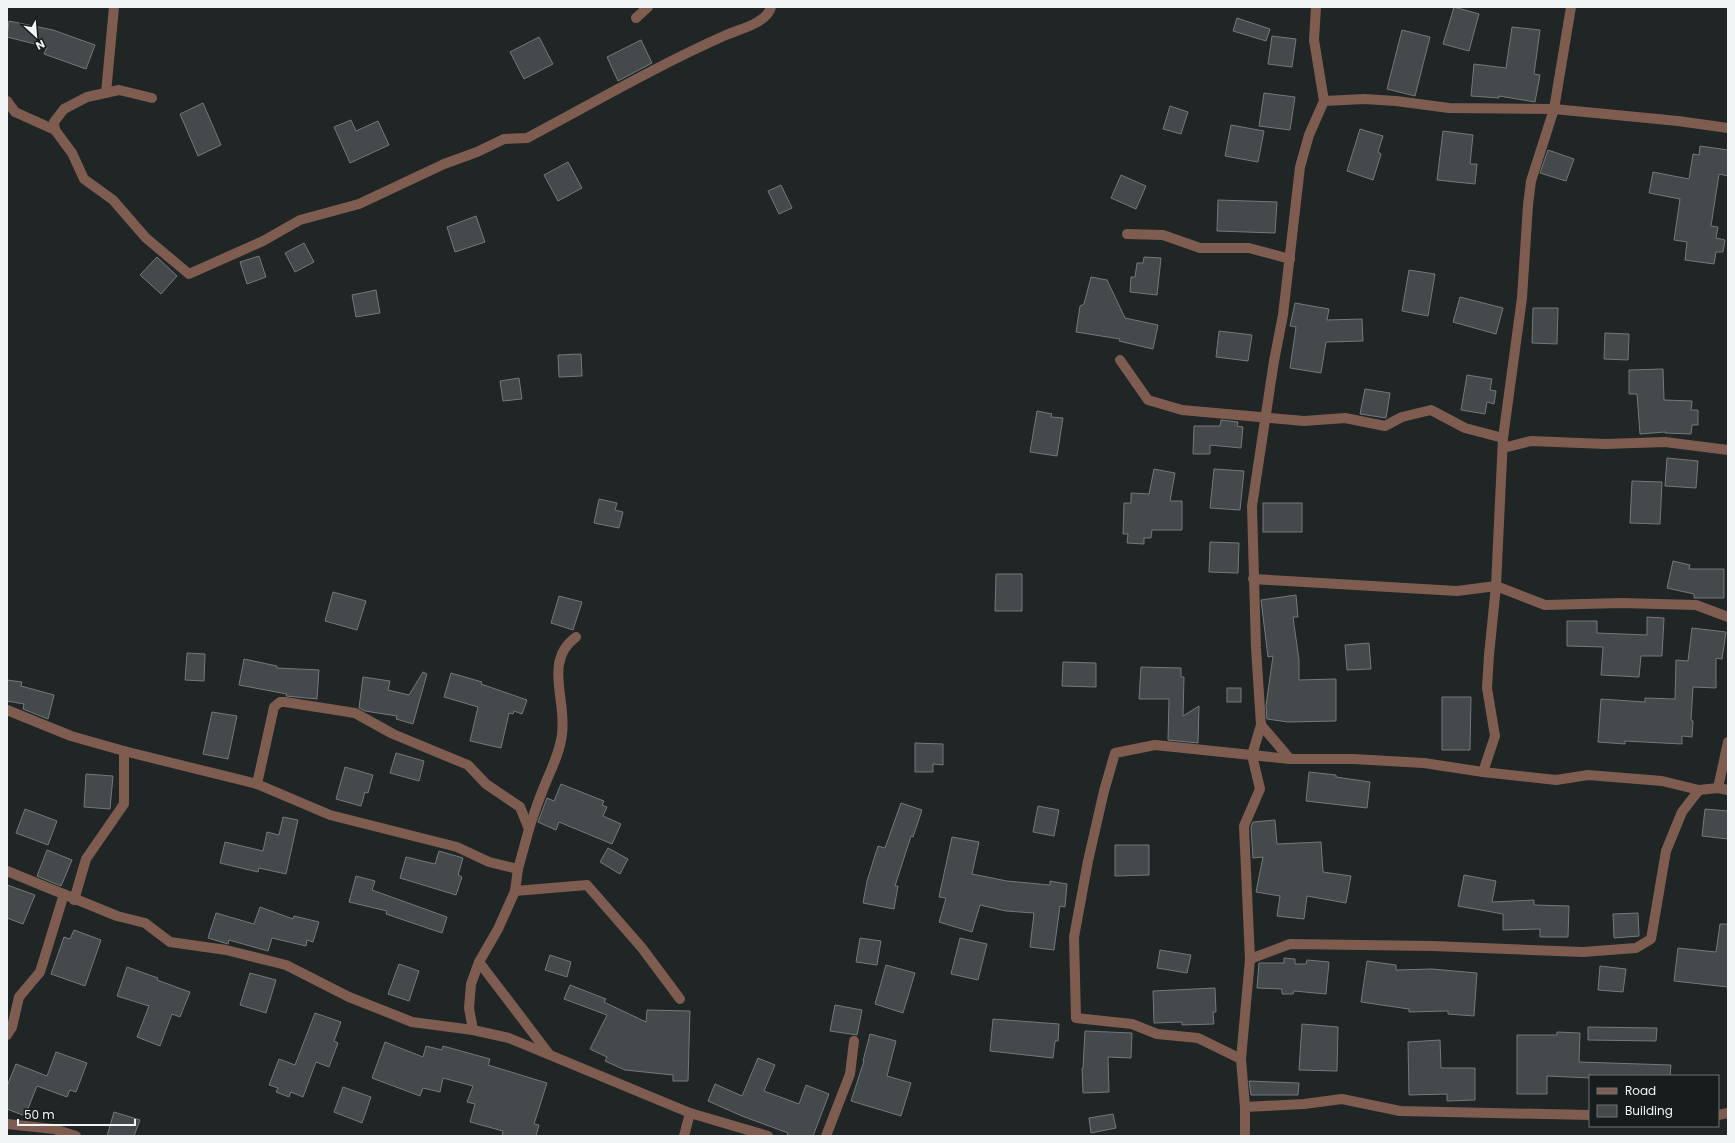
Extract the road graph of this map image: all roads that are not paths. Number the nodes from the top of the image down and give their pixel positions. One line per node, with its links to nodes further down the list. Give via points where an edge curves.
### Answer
1 (114, 7): 7 (street)
2 (648, 7): 6 (street)
3 (771, 7): 13 (street, via 758,22 701,46 527,138 504,139 359,204 300,220 263,241 189,274 146,238 113,200 84,179 72,153)
4 (1316, 7): 10 (street, via 1314,40)
5 (1571, 7): 11 (street)
6 (636, 18)
7 (106, 93): 8 (street, via 119,90); 13 (street, via 87,97 64,109 54,122)
8 (152, 98)
9 (7, 101): 13 (street, via 15,112)
10 (1324, 101): 11 (street, via 1364,99 1449,108); 15 (street, via 1309,135 1300,166)
11 (1554, 109): 12 (street); 18 (street, via 1531,181 1522,298)
12 (1728, 128)
13 (55, 130)
14 (1127, 234): 15 (street, via 1163,235 1200,248 1249,248)
15 (1290, 259): 17 (street)
16 (1120, 360): 17 (street, via 1148,400 1182,410)
17 (1265, 418): 18 (street, via 1304,421 1345,418 1385,426 1402,417 1430,410); 20 (street, via 1252,506)
18 (1503, 443): 19 (street, via 1665,442); 21 (street)
19 (1728, 450)
20 (1253, 579): 21 (street, via 1457,591); 25 (street)
21 (1496, 586): 22 (street, via 1545,605 1696,605); 30 (street, via 1487,688 1495,736)
22 (1728, 617)
23 (576, 636): 34 (street, via 562,652 558,664 562,734)
24 (7, 710): 27 (street, via 71,736)
25 (1261, 725): 28 (street); 29 (street)
26 (1728, 742): 32 (street)
27 (124, 751): 31 (street); 39 (street, via 124,804 86,859)
28 (1252, 755): 29 (street); 40 (street, via 1260,789 1244,826); 47 (street, via 1155,744 1115,753 1100,807 1074,937 1076,1018 1132,1024 1158,1034 1198,1038)
29 (1290, 759): 30 (street, via 1424,763)
30 (1483, 772): 33 (street, via 1556,780 1588,775 1618,777 1662,781)
31 (257, 784): 34 (street, via 274,706 280,702 356,713 393,734 468,765 486,784 520,807); 35 (street, via 330,815 457,847 489,862)
32 (1723, 789): 33 (street)
33 (1699, 790): 40 (street, via 1682,812 1666,851 1651,939 1636,948 1583,952 1381,944 1290,944)
34 (529, 829): 35 (street)
35 (518, 869): 37 (street)
36 (7, 871): 38 (street)
37 (515, 891): 41 (street, via 498,929); 42 (street, via 587,885 642,948)
38 (64, 894): 39 (street); 44 (street, via 40,972 19,997 12,1027)
39 (74, 900): 43 (street, via 145,923 170,942 226,950 286,965 349,997 412,1022)
40 (1250, 958): 47 (street)
41 (479, 962): 43 (street, via 471,984 469,1008); 46 (street)
42 (680, 999)
43 (473, 1030): 46 (street, via 509,1038)
44 (7, 1035)
45 (854, 1041): 55 (street, via 850,1074)
46 (550, 1055): 49 (street)
47 (1241, 1059): 48 (street)
48 (1245, 1107): 50 (street, via 1342,1099 1400,1111); 56 (street)
49 (690, 1113): 53 (street); 54 (street)
50 (1589, 1115)
51 (7, 1124): 52 (street, via 54,1129)
52 (76, 1136)
53 (684, 1136)
54 (768, 1136)
55 (826, 1136)
56 (1245, 1136)

